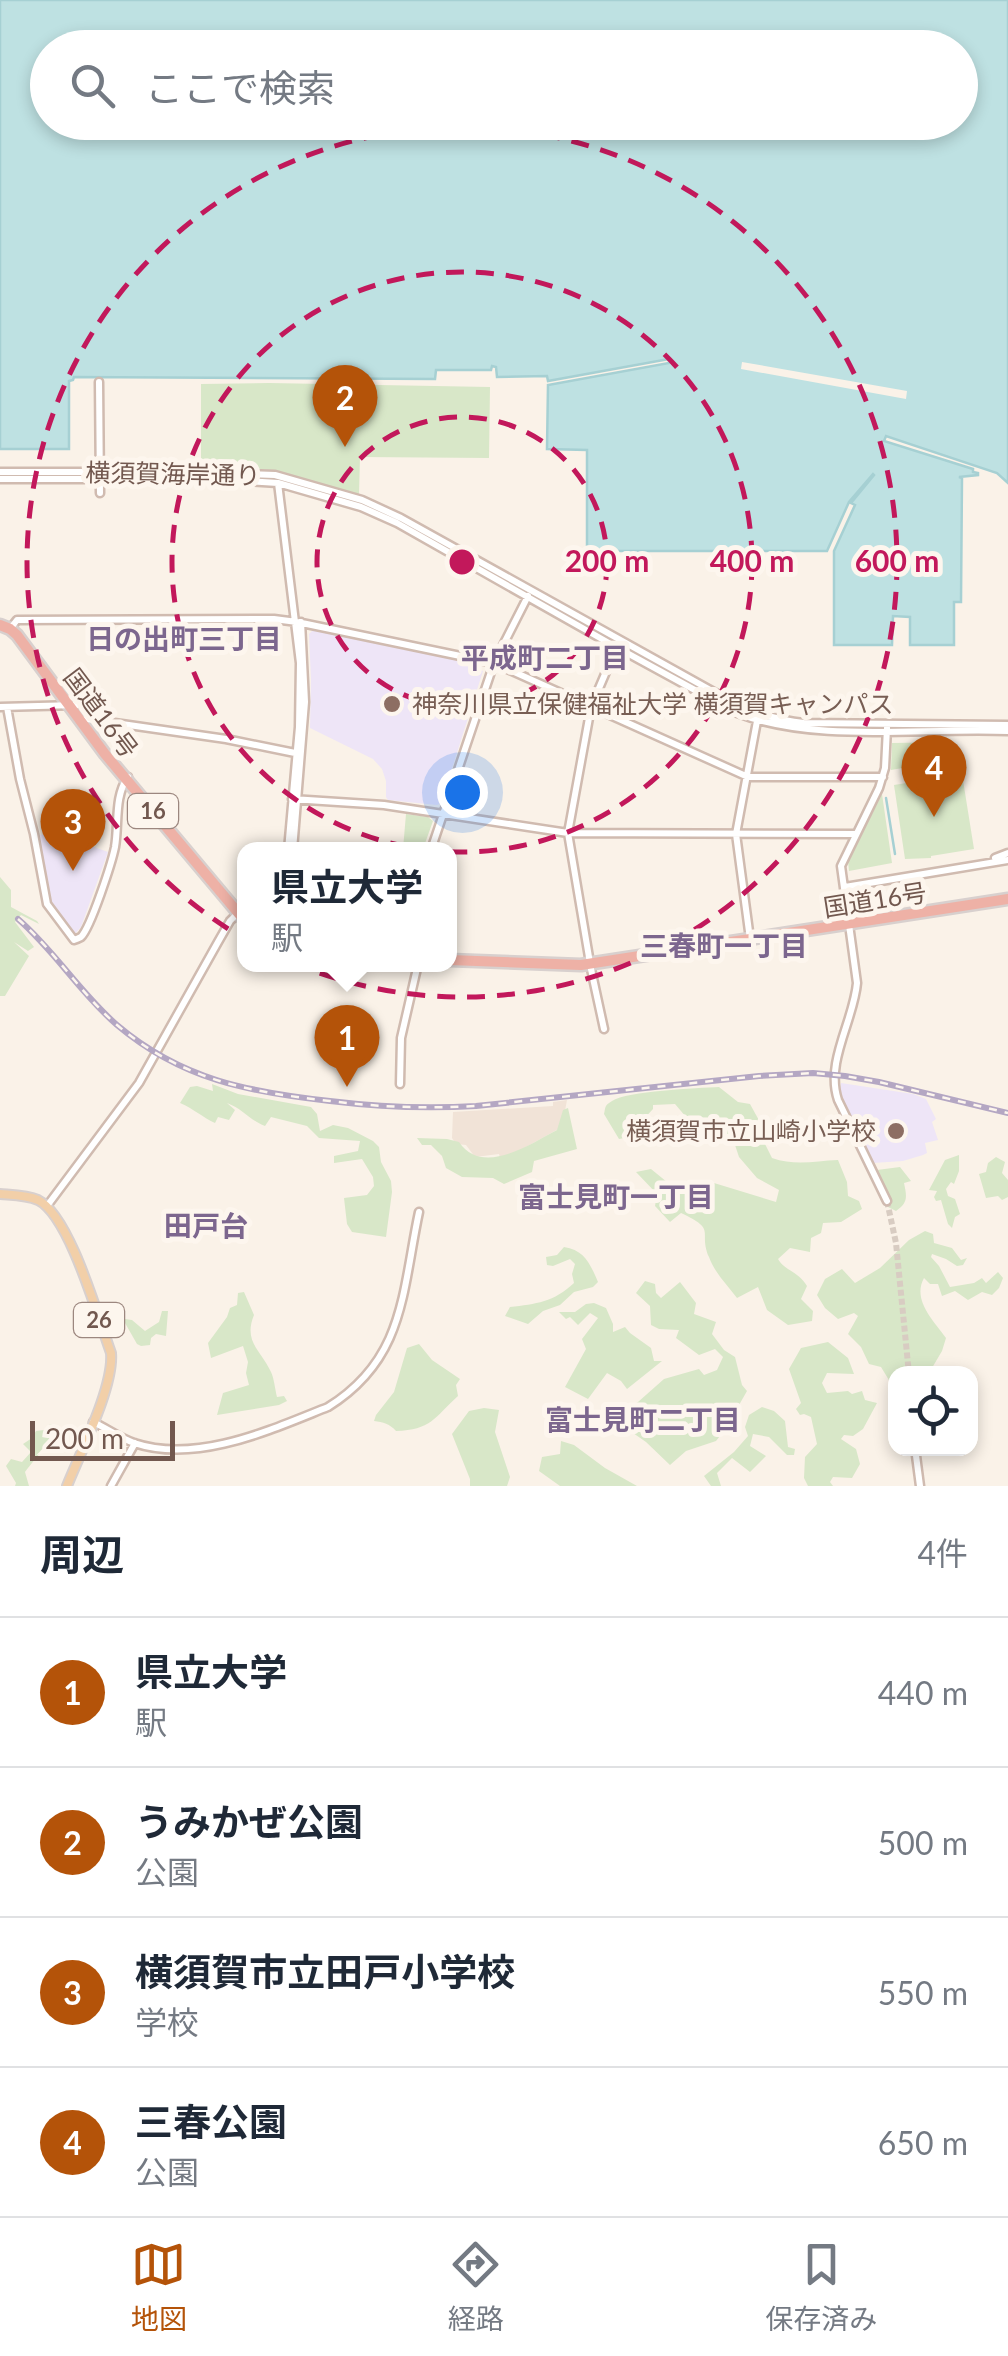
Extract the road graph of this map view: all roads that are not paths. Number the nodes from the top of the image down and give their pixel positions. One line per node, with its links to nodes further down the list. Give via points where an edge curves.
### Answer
1 (98, 382): 3 (street)
2 (0, 476): 3 (street, 横須賀海岸通り)
3 (100, 476): 4 (street, 横須賀海岸通り, via 202,472); 5 (street)
4 (279, 480): 6 (street, 横須賀海岸通り, via 361,507); 7 (street)
5 (100, 493)
6 (529, 594): 9 (street, 横須賀海岸通り); 10 (street)
7 (299, 622): 8 (street); 10 (street); 18 (street)
8 (6, 624): 11 (highway, 国道16号 / 16, via 22,632)
9 (618, 644): 12 (street); 15 (street); 16 (street, via 761,714)
10 (494, 663): 12 (street); 23 (street)
11 (74, 705): 13 (street); 14 (highway, 国道16号 / 16)
12 (591, 706): 19 (street); 24 (street)
13 (4, 707): 20 (street, via 47,904 74,940 88,925 114,852 120,789)
14 (84, 720): 18 (street); 20 (highway, 国道16号 / 16)
15 (757, 720): 16 (street, via 806,730); 19 (street)
16 (887, 727): 17 (street); 21 (street)
17 (1008, 728)
18 (299, 754): 22 (street)
19 (748, 777): 21 (street); 25 (street)
20 (128, 778): 32 (highway, 国道16号 / 16)
21 (883, 778): 26 (street)
22 (294, 799): 23 (street); 27 (street)
23 (444, 814): 24 (street); 28 (street)
24 (568, 834): 25 (street); 37 (street)
25 (736, 834): 26 (street); 35 (street)
26 (856, 834): 30 (street, via 842,866)
27 (291, 842)
28 (434, 842)
29 (1008, 856): 30 (street)
30 (845, 887): 34 (street)
31 (1008, 897): 34 (highway, 国道16号)
32 (237, 905)
33 (237, 916): 43 (street, via 129,1098)
34 (849, 921): 35 (highway, 国道16号); 42 (street, via 856,995 834,1088)
35 (750, 937): 37 (highway, 国道16号)
36 (457, 957): 37 (highway, 国道16号)
37 (589, 961): 39 (street)
38 (416, 972): 40 (street, via 401,1038)
39 (604, 1029)
40 (400, 1084)
41 (0, 1194): 43 (main road)
42 (887, 1201)
43 (48, 1206): 45 (main road, 26, via 68,1237 111,1353)
44 (419, 1212): 46 (street, via 394,1330 352,1391 242,1440 166,1450)
45 (92, 1422): 46 (street); 48 (main road, 26)
46 (135, 1443): 49 (street)
47 (916, 1456): 50 (street)
48 (66, 1486)
49 (111, 1486)
50 (919, 1486)

